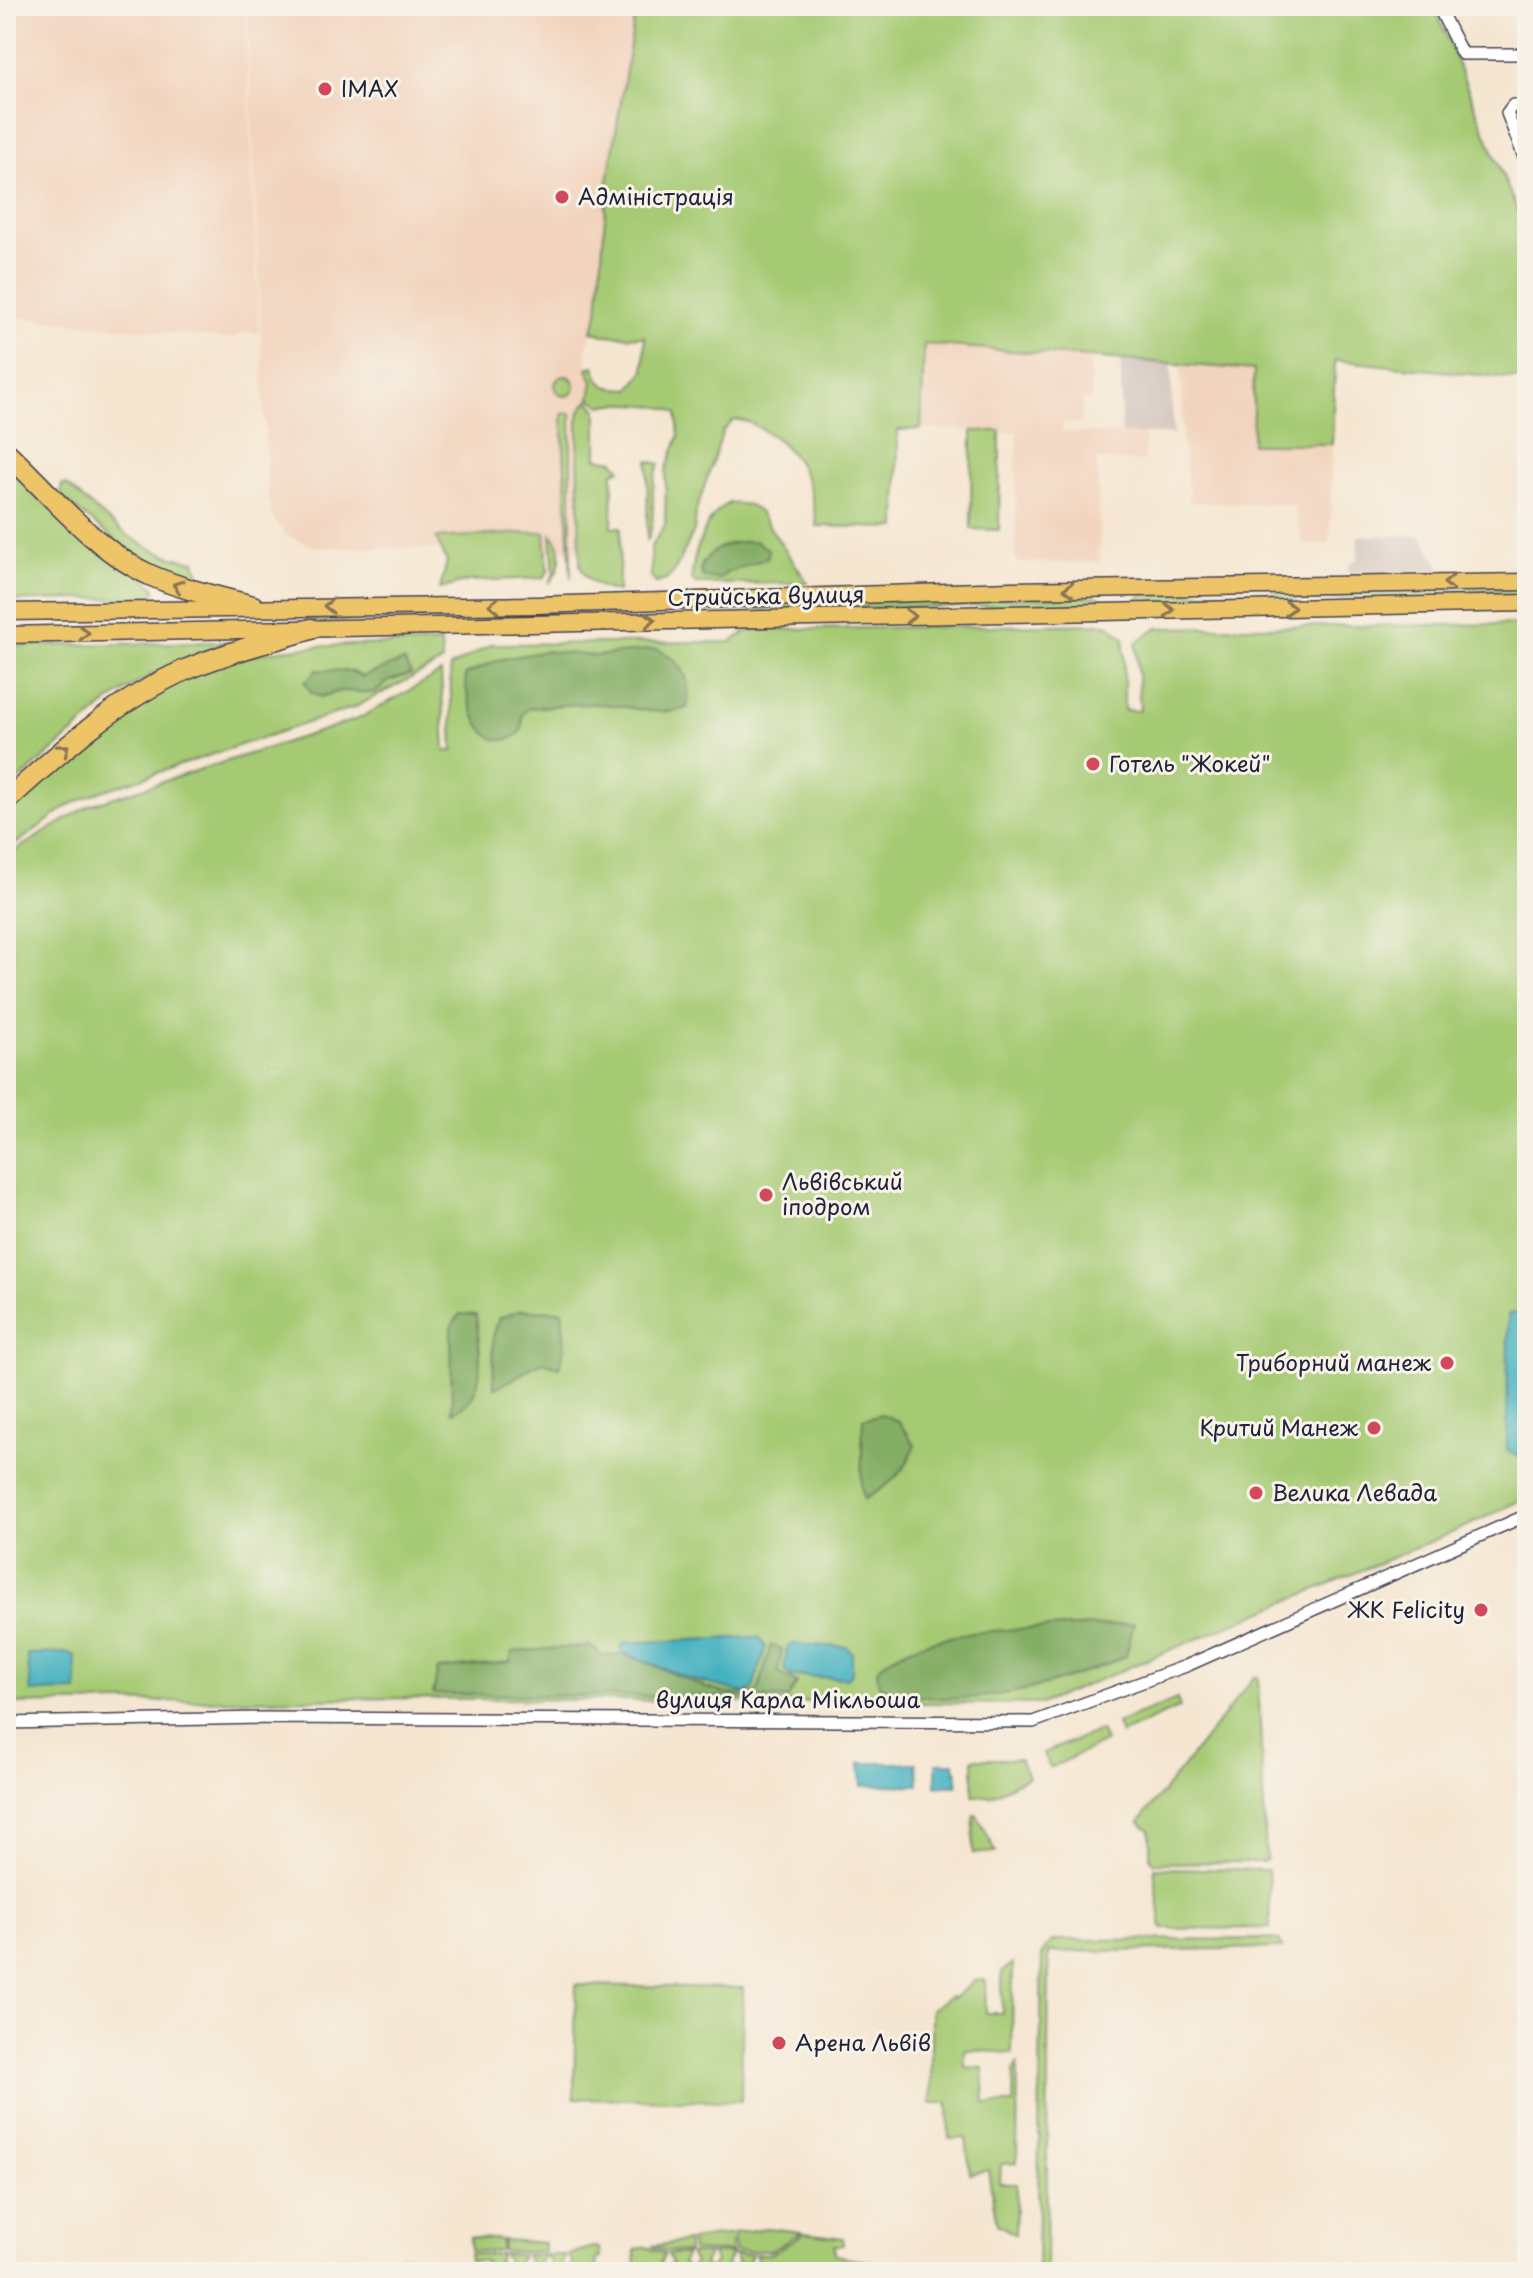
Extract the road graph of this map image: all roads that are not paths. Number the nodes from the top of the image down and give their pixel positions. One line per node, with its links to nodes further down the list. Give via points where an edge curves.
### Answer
1 (1438, 6): 2 (street, via 1462,54)
2 (1527, 54)
3 (1527, 105): 4 (street, via 1513,105 1507,113)
4 (1527, 165)
5 (6, 452): 9 (highway, one-way to 5, via 149,575 110,550)
6 (1527, 582): 7 (main road, Стрийська вулиця, one-way to 7)
7 (572, 603): 9 (main road, Стрийська вулиця, one-way to 9); 11 (main road)
8 (1527, 603): 11 (main road, Стрийська вулиця, one-way to 8)
9 (253, 606): 10 (main road, Стрийська вулиця)
10 (6, 612)
11 (572, 622): 12 (main road, Стрийська вулиця)
12 (311, 629): 13 (main road, Стрийська вулиця, one-way to 12); 14 (highway, one-way to 12, via 66,747 142,692 222,656)
13 (6, 635)
14 (6, 801)
15 (1527, 1515): 16 (street, вулиця Карла Мікльоша, via 1186,1666 1033,1722 262,1718)
16 (6, 1723)

